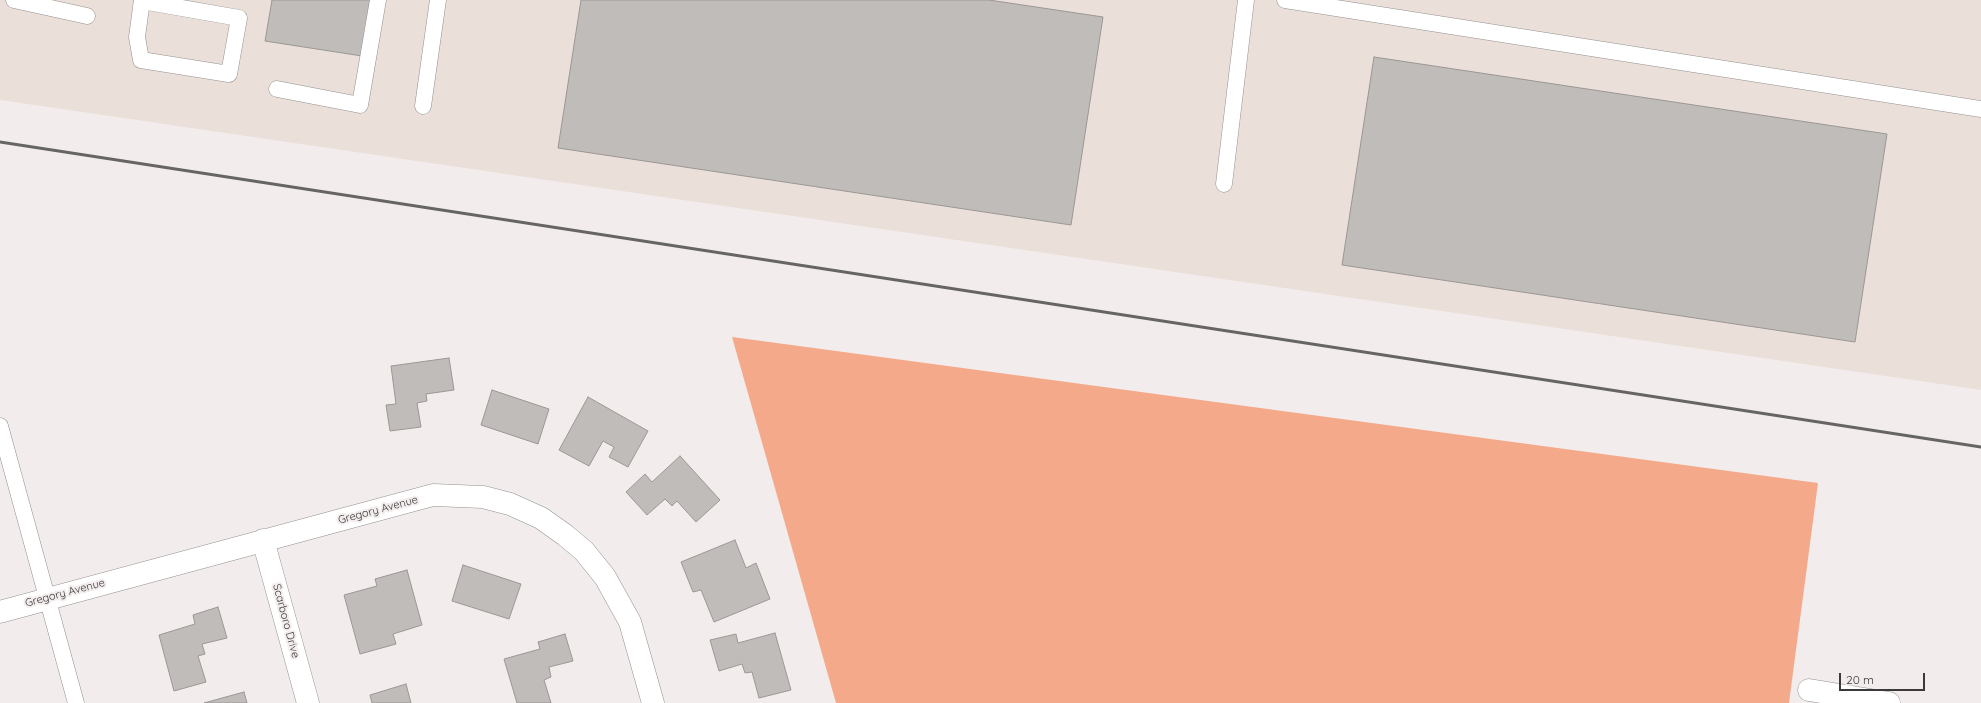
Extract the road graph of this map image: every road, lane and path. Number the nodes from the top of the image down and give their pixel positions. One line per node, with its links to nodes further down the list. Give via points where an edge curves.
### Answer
1 (14, 0): 7 (lane)
2 (142, 0): 2 (lane, via 137,37 141,60 229,74 239,18)
3 (378, 0): 8 (lane, via 360,105)
4 (438, 0): 9 (lane)
5 (1246, 0): 11 (lane)
6 (1285, 0): 10 (lane)
7 (88, 16)
8 (277, 89)
9 (423, 106)
10 (1981, 109)
11 (1224, 184)
12 (0, 426): 14 (lane)
13 (263, 540): 14 (street, Gregory Avenue); 18 (street, Scarboro Drive); 19 (street, Gregory Avenue, via 433,496 483,497 510,504 540,518 565,535 584,551 605,577 630,622)
14 (47, 598): 15 (street, Gregory Avenue); 17 (lane)
15 (0, 612)
16 (1809, 690): 20 (street)
17 (76, 703)
18 (308, 703)
19 (653, 703)
20 (1889, 703)

